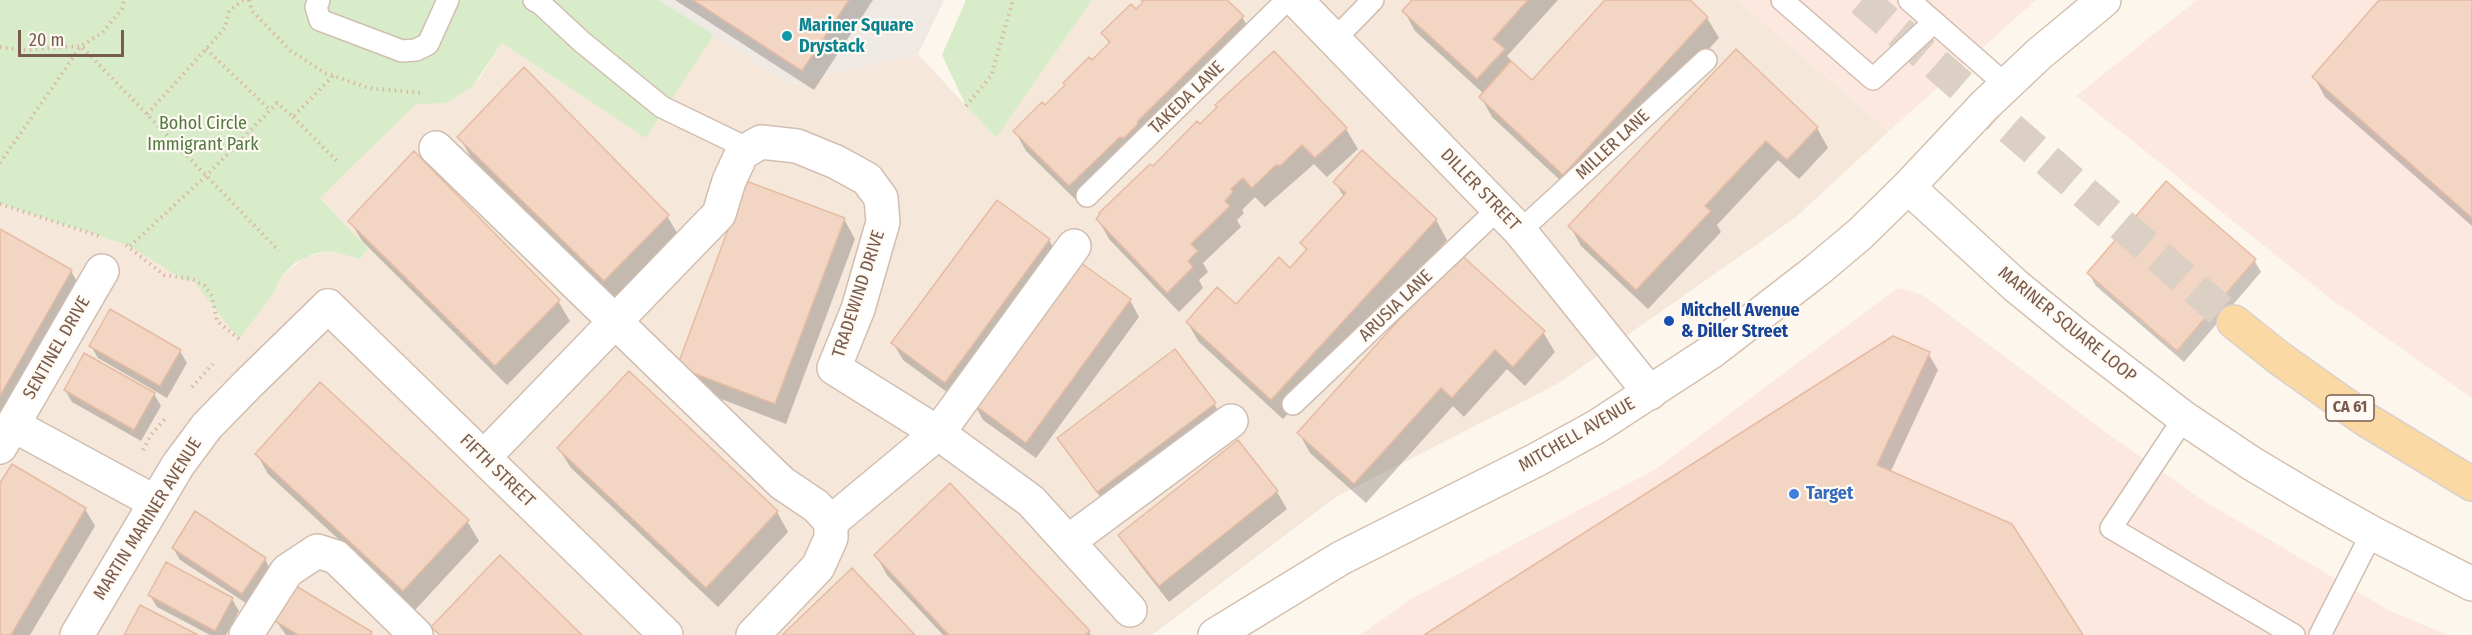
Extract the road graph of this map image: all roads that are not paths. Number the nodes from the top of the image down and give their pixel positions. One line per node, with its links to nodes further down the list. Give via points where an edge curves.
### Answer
1 (319, 0): 2 (lane, via 316,7 320,20 402,51 428,44)
2 (448, 0)
3 (534, 0): 15 (lane, via 662,107)
4 (1287, 0): 17 (lane, TAKEDA LANE)
5 (1296, 0): 11 (street, DILLER STREET)
6 (1373, 0): 11 (lane)
7 (1782, 0): 10 (lane, via 1873,79)
8 (1909, 0): 10 (lane)
9 (2104, 0): 13 (street)
10 (1934, 22): 13 (lane)
11 (1334, 40): 18 (street, DILLER STREET)
12 (1706, 60): 18 (lane, MILLER LANE)
13 (2006, 85): 16 (street)
14 (436, 148): 23 (street)
15 (749, 149): 23 (street, via 742,153 729,181 719,214); 28 (street, TRADEWIND DRIVE, via 761,142 797,146 867,179 881,198 883,222 858,309 834,368)
16 (1908, 187): 24 (street, MITCHELL AVENUE, via 1807,278); 26 (street, MARINER SQUARE LOOP, via 2016,286)
17 (1087, 196)
18 (1509, 220): 24 (street, DILLER STREET); 25 (lane, ARUSIA LANE)
19 (1074, 246): 28 (street)
20 (102, 271): 29 (street, SENTINEL DRIVE)
21 (328, 306): 30 (street, FIFTH STREET); 32 (street, MARTIN MARINER AVENUE, via 207,426)
22 (2234, 322): 31 (main road, CA 61, via 2357,413)
23 (616, 323): 30 (street); 33 (street, via 782,483 816,506)
24 (1650, 393): 43 (street, MITCHELL AVENUE, via 1536,460 1341,558)
25 (1293, 404)
26 (2184, 418): 34 (street, MARINER SQUARE LOOP); 44 (lane, via 2111,528)
27 (1231, 422): 35 (street)
28 (939, 433): 33 (street); 35 (street, via 1031,501)
29 (6, 436): 32 (street, SENTINEL DRIVE)
30 (484, 458): 41 (street, FIFTH STREET)
31 (2472, 484)
32 (155, 502): 38 (street, MARTIN MARINER AVENUE)
33 (831, 522): 42 (street, via 831,538 818,567)
34 (2372, 533): 36 (street, MARINER SQUARE LOOP); 45 (lane)
35 (1069, 541): 37 (street)
36 (2472, 584)
37 (1130, 610)
38 (77, 635)
39 (246, 635): 40 (street, via 287,571 318,551 336,557)
40 (416, 635)
41 (666, 635)
42 (753, 635)
43 (1215, 635)
44 (2294, 635)
45 (2320, 635)

